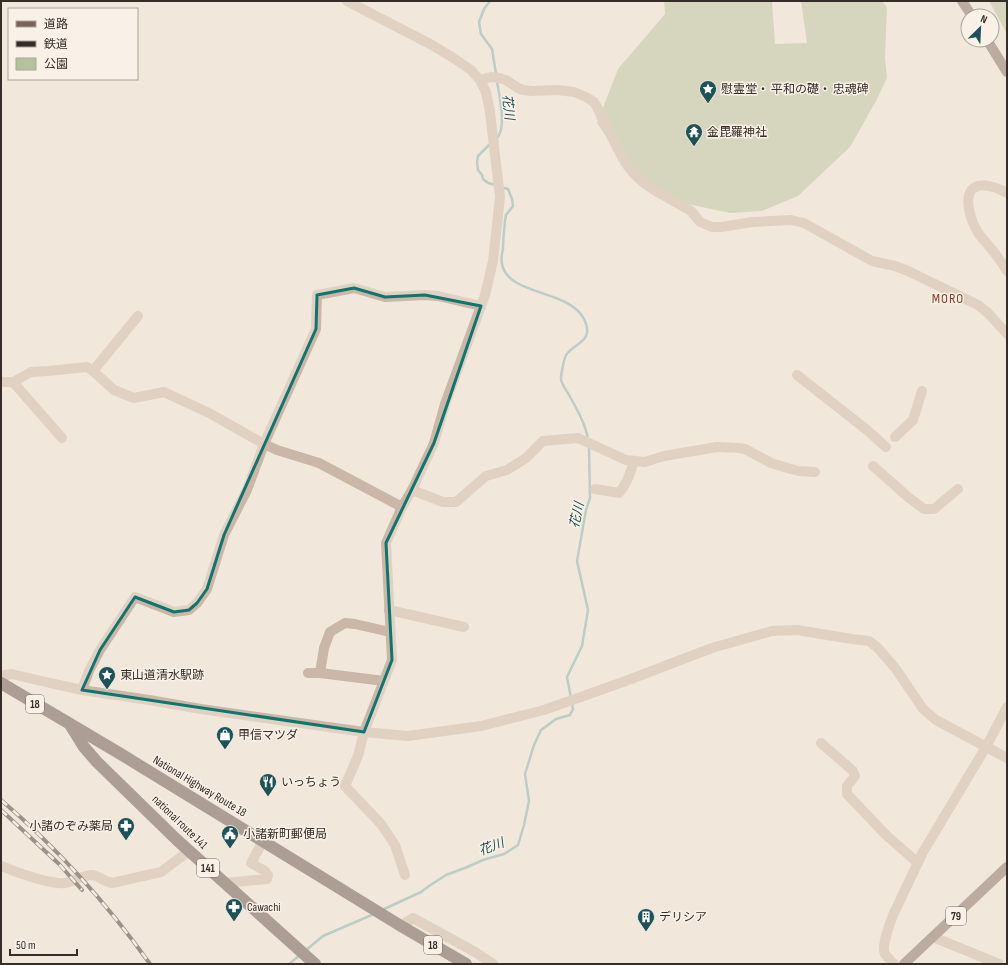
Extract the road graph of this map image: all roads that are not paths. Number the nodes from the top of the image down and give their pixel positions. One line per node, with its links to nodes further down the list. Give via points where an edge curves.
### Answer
1 (347, 1): 4 (street, via 444,52 471,70)
2 (992, 48): 3 (main road)
3 (1007, 72)
4 (480, 80): 7 (street, via 486,92 490,112 500,197 494,261); 9 (street, via 499,78 532,92 574,92 594,102 622,157 634,173 654,190 691,211 700,222 712,227 752,222 804,222 872,261 908,271 978,305)
5 (1007, 193): 6 (street, via 994,187 978,186 972,189 968,200 979,234)
6 (1007, 271)
7 (481, 306): 17 (street, via 432,295 385,297 354,288 317,295 316,329); 24 (street, via 445,404 434,444)
8 (138, 316): 10 (street)
9 (1007, 334)
10 (93, 371): 13 (street, via 87,367 31,372); 17 (street, via 114,390 134,398 164,392 209,413)
11 (797, 375): 18 (street)
12 (1, 382): 13 (street)
13 (13, 382): 16 (street)
14 (922, 391): 15 (street, via 913,420)
15 (895, 437)
16 (62, 438)
17 (264, 444): 25 (street, via 319,463); 34 (street, via 246,490 224,535 207,589 197,603 189,610 174,612 134,597 100,650)
18 (886, 447)
19 (634, 461): 21 (street, via 645,462 717,447 738,448 798,472); 22 (street, via 619,493); 24 (street, via 626,460 578,438 543,441 526,458 507,470 486,476 456,502 443,502)
20 (873, 466): 23 (street, via 924,509 934,509)
21 (815, 472)
22 (594, 489)
23 (958, 489)
24 (412, 490): 25 (street)
25 (402, 507): 26 (street, via 386,543)
26 (389, 610): 27 (street); 28 (street)
27 (464, 627)
28 (390, 632): 30 (street, via 345,623 330,632 324,648); 32 (street, via 392,660)
29 (308, 673): 30 (street)
30 (320, 673): 32 (street)
31 (1, 679): 34 (street, via 12,674)
32 (384, 681): 37 (street)
33 (1, 683): 36 (highway, National Highway Route 18 / 18)
34 (82, 690): 37 (street)
35 (1007, 707): 39 (street)
36 (70, 725): 40 (highway, National Highway Route 18 / 18); 42 (highway, national route 141 / 141, via 84,747)
37 (364, 732): 39 (street, via 408,736 481,726 544,710 712,648 772,631 797,630 869,640 896,669 922,709 936,720); 48 (street, via 358,756 345,786 381,824 395,844)
38 (821, 743): 45 (street, via 853,771 855,776 847,786 847,794 886,835)
39 (986, 747): 41 (street); 45 (street)
40 (119, 753): 42 (highway, via 110,758); 43 (highway, National Highway Route 18 / 18)
41 (1007, 758)
42 (104, 768): 44 (highway, national route 141 / 141)
43 (263, 841): 49 (street, via 251,863 265,871 267,879); 50 (highway, National Highway Route 18 / 18)
44 (189, 851): 46 (street, via 162,872 112,883 94,875 64,883 52,882); 49 (highway, national route 141 / 141)
45 (918, 863): 55 (street, via 893,915 884,947 886,955)
46 (1, 866)
47 (1007, 867): 51 (main road, 79)
48 (405, 875)
49 (225, 883): 52 (highway, national route 141 / 141)
50 (401, 926): 53 (highway, National Highway Route 18 / 18); 54 (street, via 413,918)
51 (933, 937): 56 (main road, 79); 57 (street)
52 (315, 964)
53 (466, 964)
54 (493, 964)
55 (894, 964)
56 (904, 964)
57 (999, 964)

